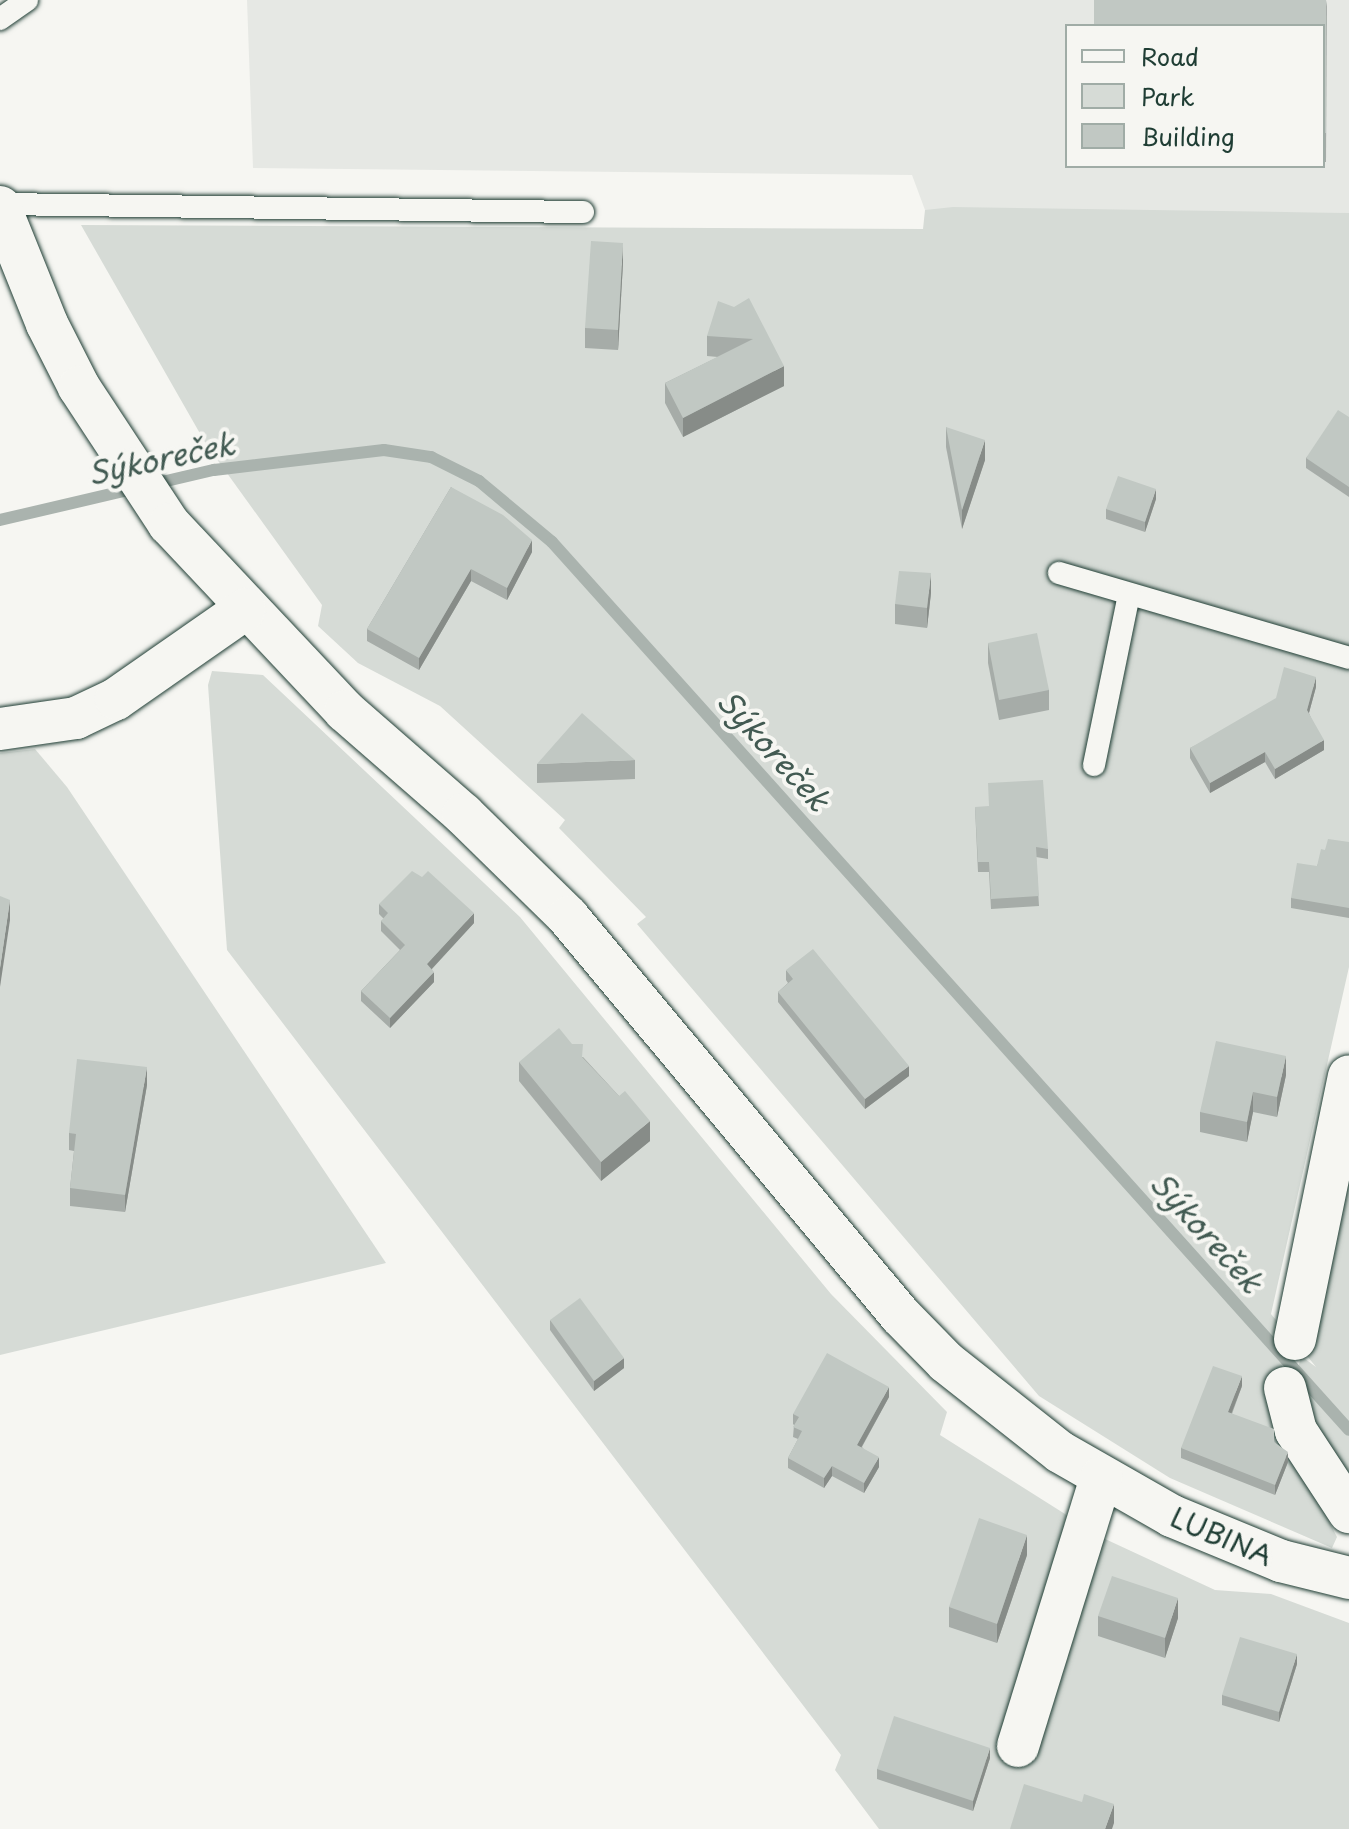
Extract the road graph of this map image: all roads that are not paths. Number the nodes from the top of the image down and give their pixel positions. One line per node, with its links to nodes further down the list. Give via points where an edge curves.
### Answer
1 (27, 0): 2 (lane)
2 (0, 19)
3 (0, 206): 4 (lane); 7 (street, LUBINA, via 47,324 124,458 169,524)
4 (583, 212)
5 (1059, 573): 6 (lane)
6 (1129, 595): 8 (lane); 10 (lane)
7 (245, 609): 9 (street, via 116,699 76,718); 14 (street, LUBINA, via 345,711 473,823 568,917 937,1352 1020,1424)
8 (1349, 658)
9 (0, 729)
10 (1094, 765)
11 (1349, 1076): 12 (street)
12 (1295, 1339)
13 (1285, 1388): 15 (street, via 1296,1431)
14 (1101, 1478): 16 (street, LUBINA, via 1235,1544); 17 (street)
15 (1349, 1512)
16 (1349, 1578)
17 (1018, 1746)

